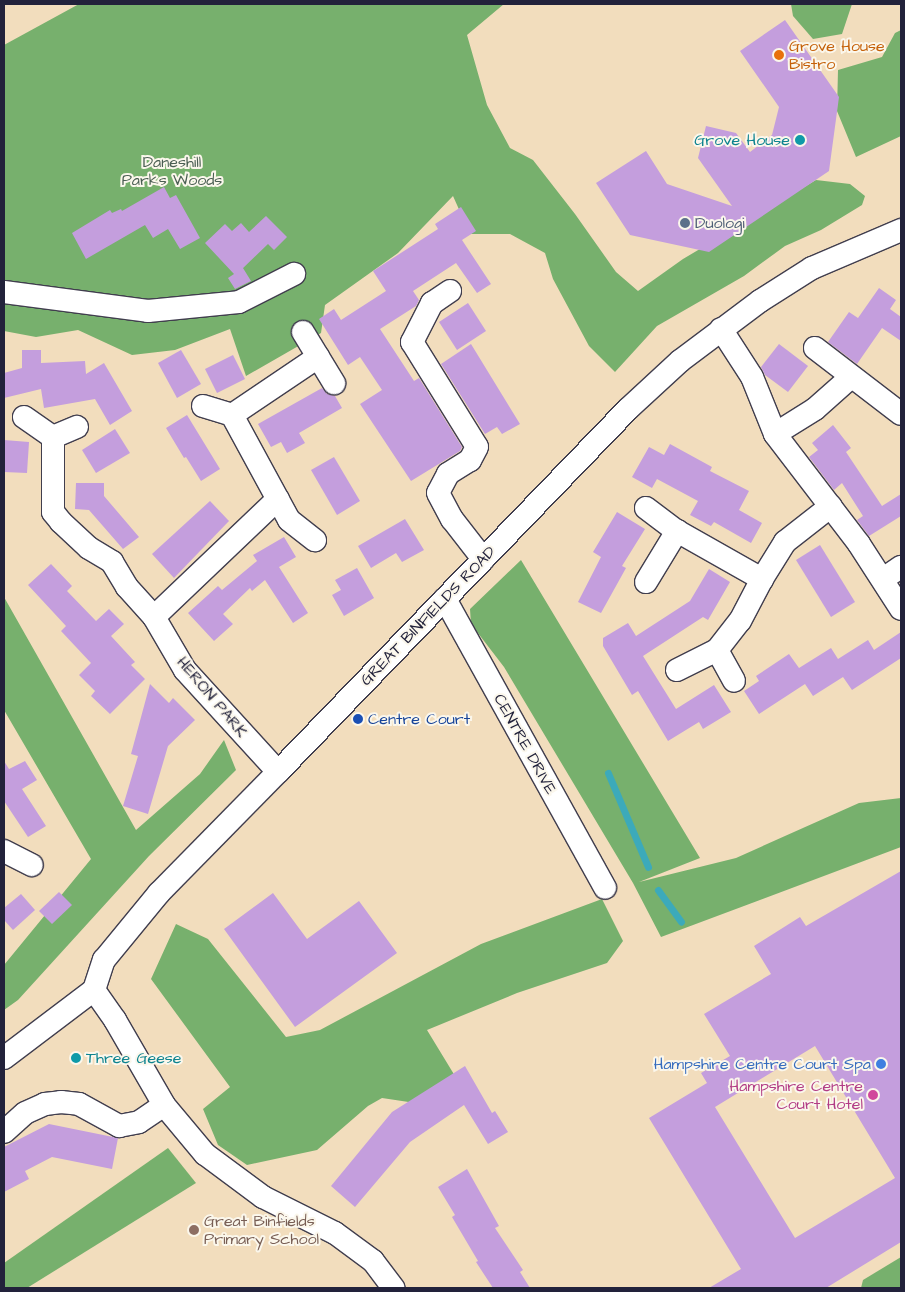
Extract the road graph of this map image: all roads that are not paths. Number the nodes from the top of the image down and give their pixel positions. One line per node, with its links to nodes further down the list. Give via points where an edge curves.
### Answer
1 (901, 230): 5 (street, GREAT BINFIELDS ROAD, via 812,268)
2 (294, 274): 4 (street, via 239,302 148,311)
3 (450, 291): 23 (street, via 432,303 412,342 477,447 470,460 448,474 438,493 452,519)
4 (4, 292)
5 (721, 329): 16 (street, via 752,377); 23 (street, GREAT BINFIELDS ROAD, via 628,408)
6 (303, 332): 8 (street)
7 (815, 348): 9 (street)
8 (318, 358): 10 (street); 13 (street)
9 (851, 377): 12 (street); 16 (street, via 815,410)
10 (334, 383)
11 (204, 406): 13 (street)
12 (901, 414)
13 (232, 415): 18 (street)
14 (24, 417): 17 (street)
15 (77, 427): 17 (street)
16 (775, 434): 19 (street)
17 (53, 437): 30 (street, HERON PARK, via 54,512 89,548 112,562 127,587)
18 (278, 500): 22 (street, via 289,520); 30 (street)
19 (831, 506): 25 (street, via 785,542); 26 (street)
20 (646, 508): 21 (street)
21 (678, 530): 25 (street); 27 (street)
22 (315, 540)
23 (484, 559): 28 (street, GREAT BINFIELDS ROAD)
24 (901, 567): 26 (street)
25 (762, 579): 31 (street, via 740,621)
26 (883, 579): 29 (street)
27 (646, 582)
28 (445, 599): 34 (street, GREAT BINFIELDS ROAD); 37 (street, CENTRE DRIVE)
29 (901, 609)
30 (154, 617): 34 (street, HERON PARK, via 185,670)
31 (717, 650): 32 (street); 33 (street)
32 (677, 670)
33 (734, 681)
34 (278, 772): 38 (street, GREAT BINFIELDS ROAD, via 159,893 104,960)
35 (4, 851): 36 (street)
36 (32, 865)
37 (605, 888)
38 (94, 990): 39 (street); 40 (street)
39 (4, 1058)
40 (164, 1105): 41 (street, via 139,1122 119,1126 79,1104 45,1104 25,1113); 42 (street, via 206,1154 263,1196 335,1233 374,1261)
41 (4, 1132)
42 (393, 1288)

